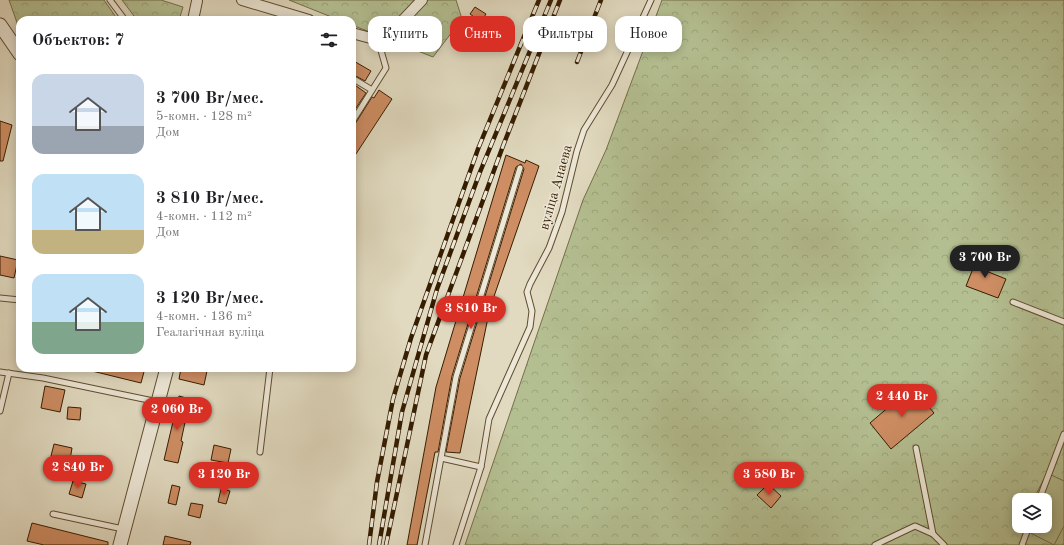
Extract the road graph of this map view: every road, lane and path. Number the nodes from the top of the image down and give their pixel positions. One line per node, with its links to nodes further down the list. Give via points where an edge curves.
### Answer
1 (110, 0): 6 (lane)
2 (197, 0): 7 (street)
3 (242, 0): 8 (street)
4 (422, 0): 9 (street)
5 (651, 0): 34 (lane, вуліца Анаева, via 612,85 584,130 562,212 549,248 527,292 532,311 530,327 489,419)
6 (122, 16)
7 (194, 16)
8 (296, 16)
9 (407, 16)
10 (0, 25): 13 (street)
11 (356, 34): 12 (street)
12 (368, 37)
13 (6, 41): 14 (street)
14 (16, 50)
15 (381, 52): 17 (lane, via 386,68)
16 (356, 80): 17 (lane)
17 (372, 90): 18 (lane)
18 (356, 116)
19 (520, 168): 33 (lane, via 456,378)
20 (0, 298): 21 (lane)
21 (16, 300)
22 (1012, 302): 23 (lane)
23 (1064, 322)
24 (0, 372): 27 (lane)
25 (166, 372): 28 (street)
26 (270, 372): 32 (lane)
27 (9, 374): 28 (lane, via 48,379); 29 (lane)
28 (159, 402): 37 (street)
29 (0, 411)
30 (1064, 434): 35 (lane)
31 (916, 448): 39 (lane)
32 (260, 452)
33 (441, 458): 34 (lane); 41 (lane)
34 (481, 467): 42 (lane, вуліца Анаева)
35 (1042, 493)
36 (53, 514): 37 (lane)
37 (124, 530): 40 (street)
38 (1026, 533): 45 (lane)
39 (933, 534): 43 (lane, via 915,526); 44 (lane)
40 (120, 545)
41 (425, 545)
42 (456, 545)
43 (875, 545)
44 (944, 545)
45 (1022, 545)

